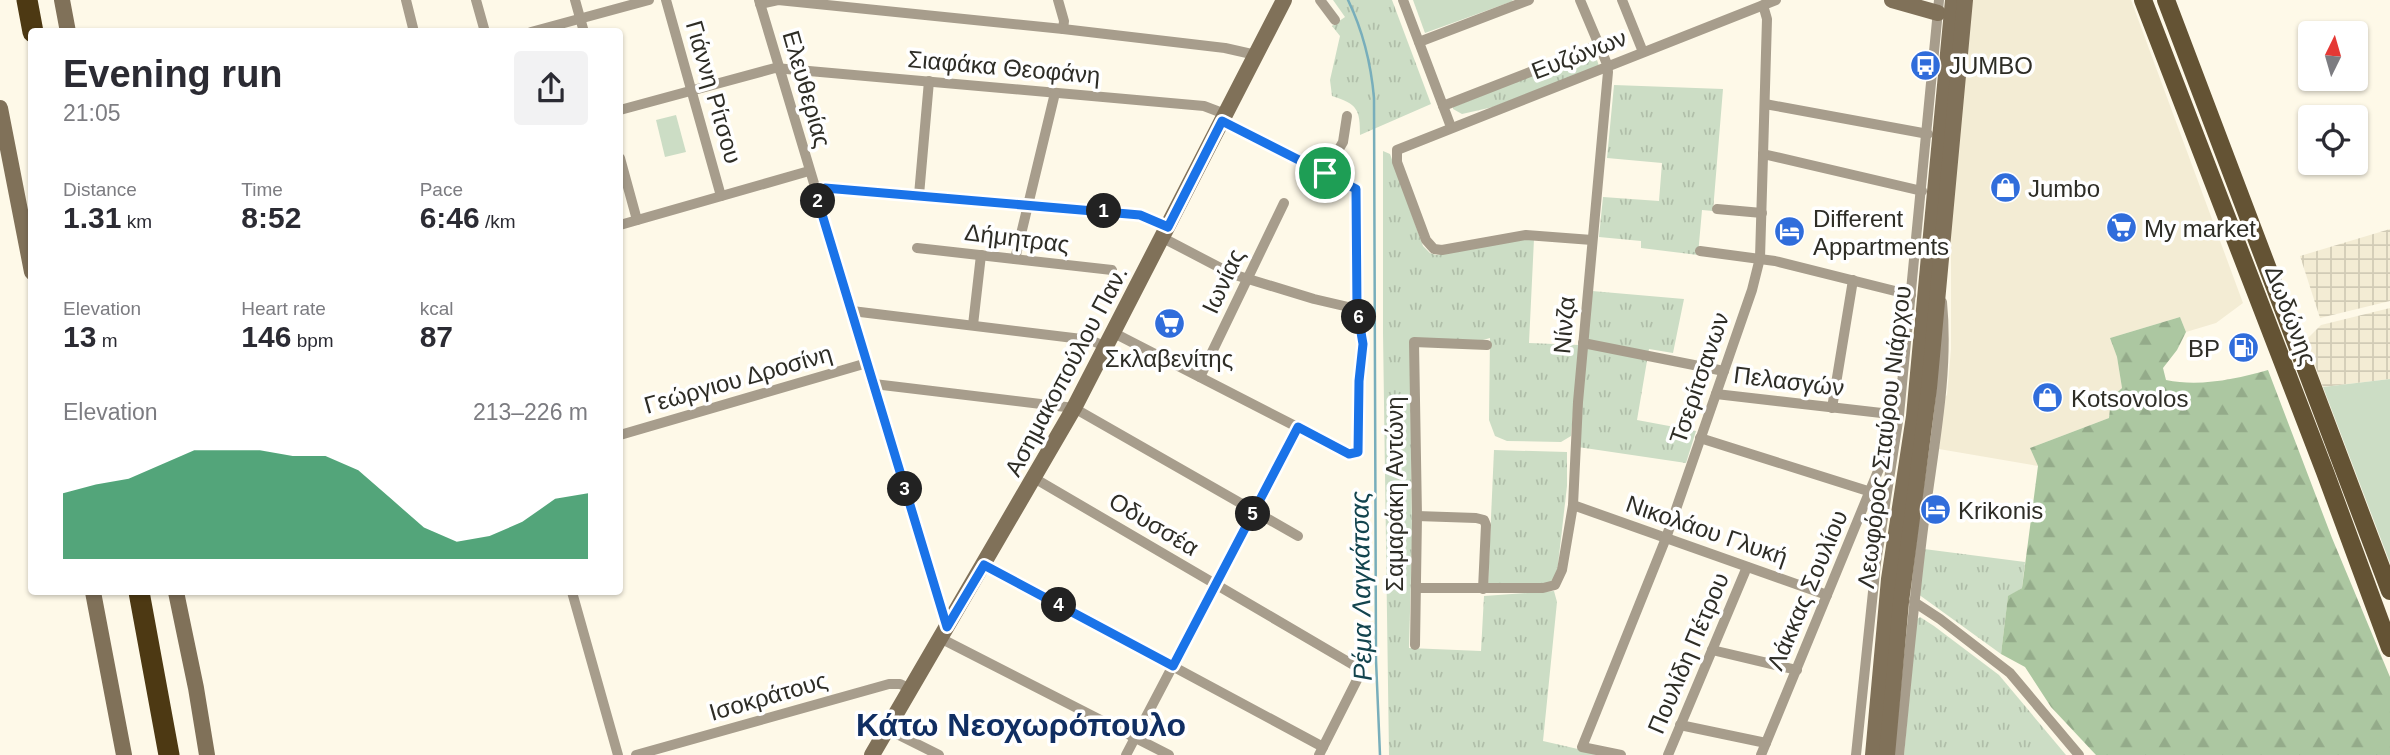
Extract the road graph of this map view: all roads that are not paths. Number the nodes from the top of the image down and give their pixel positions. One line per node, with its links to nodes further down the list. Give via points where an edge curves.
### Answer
1 (27, 0): 26 (highway)
2 (62, 0): 27 (main road)
3 (405, 0): 28 (street)
4 (476, 0): 29 (street)
5 (575, 0): 24 (street)
6 (649, 0): 24 (street)
7 (666, 0): 40 (street, Γιάννη Ρίτσου)
8 (1058, 0): 32 (street)
9 (1284, 0): 36 (main road, Ασημακοπούλου Παν.)
10 (1320, 0): 25 (street)
11 (1403, 0): 33 (street)
12 (1580, 0): 34 (street)
13 (1622, 0): 35 (street)
14 (1776, 0): 22 (street, Ευζώνων)
15 (1892, 0): 23 (main road)
16 (1953, 0): 139 (main road, Λεωφόρος Σταύρου Νιάρχου, via 1914,416 1889,579)
17 (1965, 0): 74 (main road, Λεωφόρος Σταύρου Νιάρχου)
18 (2143, 0): 116 (main road, Δωδώνης)
19 (2166, 0): 107 (main road, Δωδώνης)
20 (1526, 1): 33 (street)
21 (759, 2): 32 (street, via 778,0); 38 (street, Ελευθερίας)
22 (1763, 5): 35 (street, Ευζώνων); 42 (street, Τσερίτσανων, via 1767,19)
23 (1938, 7): 49 (street)
24 (580, 19): 30 (street); 31 (street)
25 (1335, 20)
26 (32, 28)
27 (67, 28)
28 (413, 28)
29 (484, 28)
30 (546, 28)
31 (583, 28)
32 (1063, 29): 36 (street)
33 (1419, 42): 43 (street)
34 (1599, 45): 37 (street); 43 (street)
35 (1643, 52): 37 (street, Ευζώνων)
36 (1256, 55): 47 (main road, Ασημακοπούλου Παν.)
37 (1608, 66): 48 (street, Ευζώνων); 65 (street, Νίνζα)
38 (778, 68): 39 (street, Σιαφάκα Θεοφάνη); 40 (street, Σιαφάκα Θεοφάνη); 52 (street, Ελευθερίας)
39 (929, 81): 41 (street, Σιαφάκα Θεοφάνη); 56 (street)
40 (691, 90): 45 (street, Σιαφάκα Θεοφάνη); 57 (street, Γιάννη Ρίτσου)
41 (1055, 93): 47 (street, Σιαφάκα Θεοφάνη, via 1204,106); 59 (street)
42 (1765, 104): 49 (street); 50 (street, Τσερίτσανων)
43 (1443, 106): 48 (street)
44 (0, 108): 68 (main road)
45 (623, 109)
46 (1347, 117): 53 (street, via 1343,142)
47 (1224, 118): 53 (street, Σιαφάκα Θεοφάνη); 64 (main road, Ασημακοπούλου Παν.)
48 (1451, 127): 65 (street, Ευζώνων, via 1396,152 1426,240 1434,249 1526,235)
49 (1928, 134): 55 (street)
50 (1763, 154): 55 (street); 61 (street, Τσερίτσανων)
51 (623, 169): 62 (street)
52 (809, 171): 54 (street, Ελευθερίας); 57 (street)
53 (1325, 173): 77 (street, Σιαφάκα Θεοφάνη, via 1356,189)
54 (815, 191): 56 (street); 78 (street, Ελευθερίας)
55 (1922, 191): 76 (street)
56 (919, 195): 59 (street)
57 (721, 196): 62 (street)
58 (1284, 203): 73 (street, Ιωνίας)
59 (1028, 204): 64 (street, via 1140,215); 71 (street)
60 (1717, 209): 61 (street)
61 (1762, 213): 70 (street, Τσερίτσανων)
62 (637, 220): 63 (street)
63 (623, 224)
64 (1166, 232): 73 (street, via 1222,270); 80 (main road, Ασημακοπούλου Παν.)
65 (1592, 240): 81 (street, Νίνζα)
66 (916, 248): 69 (street, Δήμητρας)
67 (1700, 251): 70 (street)
68 (28, 252)
69 (981, 255): 71 (street, Δήμητρας); 79 (street)
70 (1760, 258): 75 (street); 84 (street, Τσερίτσανων)
71 (1016, 259): 72 (street, Δήμητρας)
72 (1112, 270)
73 (1247, 279): 77 (street); 85 (street, Ιωνίας)
74 (1938, 279): 113 (street, via 1945,323 1941,389); 140 (main road, Λεωφόρος Σταύρου Νιάρχου)
75 (1853, 280): 76 (street); 89 (street)
76 (1911, 295): 90 (street)
77 (1357, 309): 91 (street, via 1363,344 1358,452 1349,454)
78 (852, 311): 79 (street); 83 (street, Ελευθερίας)
79 (973, 326): 80 (street)
80 (1111, 340): 85 (street); 88 (main road, Ασημακοπούλου Παν.)
81 (1583, 343): 84 (street); 97 (street, Νίνζα)
82 (1487, 345): 99 (street, Σαμαράκη Αντώνη, via 1414,342)
83 (867, 363): 86 (street, Ελευθερίας); 92 (street, Γεώργιου Δροσίνη)
84 (1724, 370): 87 (street, Τσερίτσανων)
85 (1200, 377): 91 (street)
86 (874, 384): 88 (street); 114 (street, Ελευθερίας)
87 (1716, 394): 89 (street, Πελασγών); 93 (street, Τσερίτσανων)
88 (1074, 408): 95 (main road, Ασημακοπούλου Παν.); 98 (street)
89 (1832, 408): 90 (street, Πελασγών)
90 (1899, 415): 94 (street)
91 (1298, 427): 98 (street)
92 (623, 434)
93 (1700, 438): 96 (street); 101 (street, Τσερίτσανων)
94 (1894, 441): 96 (street, Λάκκας Σουλίου); 138 (street)
95 (1034, 478): 102 (main road, Ασημακοπούλου Παν.); 104 (street, Οδυσσέα)
96 (1871, 492): 112 (street, Λάκκας Σουλίου)
97 (1573, 505): 101 (street, Νικολάου Γλυκή); 106 (street, Νίνζα, via 1562,570 1555,585)
98 (1254, 511): 100 (street); 104 (street)
99 (1417, 516): 105 (street, Σαμαράκη Αντώνη); 106 (street, via 1484,520)
100 (1298, 536)
101 (1667, 538): 103 (street, Νικολάου Γλυκή); 135 (street, Τσερίτσανων, via 1583,747)
102 (984, 565): 114 (main road, Ασημακοπούλου Παν.); 118 (street)
103 (1747, 567): 112 (street, Νικολάου Γλυκή); 117 (street, Πουλίδη Πέτρου)
104 (1216, 585): 118 (street); 125 (street, Οδυσσέα, via 1362,670)
105 (1416, 588): 106 (street); 115 (street, Σαμαράκη Αντώνη)
106 (1483, 589)
107 (2390, 591)
108 (94, 595): 126 (main road)
109 (140, 595): 127 (highway)
110 (177, 595): 128 (main road)
111 (573, 595): 129 (street)
112 (1827, 595): 119 (street, Λάκκας Σουλίου)
113 (1914, 602): 141 (street); 142 (street, via 2010,673)
114 (944, 633): 120 (main road, Ασημακοπούλου Παν.); 123 (street)
115 (1415, 645)
116 (2390, 648)
117 (1712, 650): 119 (street); 121 (street, Πουλίδη Πέτρου)
118 (1173, 666): 123 (street); 125 (street)
119 (1797, 670): 124 (street, Λάκκας Σουλίου)
120 (911, 689): 122 (main road, Ασημακοπούλου Παν.); 130 (street, Ισοκράτους, via 889,684)
121 (1680, 725): 124 (street); 136 (street, Πουλίδη Πέτρου)
122 (887, 729): 131 (main road, Ασημακοπούλου Παν.); 132 (street)
123 (1136, 738): 133 (street); 134 (street)
124 (1766, 743): 137 (street, Λάκκας Σουλίου)
125 (1321, 751)
126 (124, 755)
127 (169, 755)
128 (207, 755)
129 (618, 755)
130 (636, 755)
131 (872, 755)
132 (939, 755)
133 (1126, 755)
134 (1170, 755)
135 (1621, 755)
136 (1668, 755)
137 (1761, 755)
138 (1856, 755)
139 (1873, 755)
140 (1887, 755)
141 (1899, 755)
142 (2079, 755)

